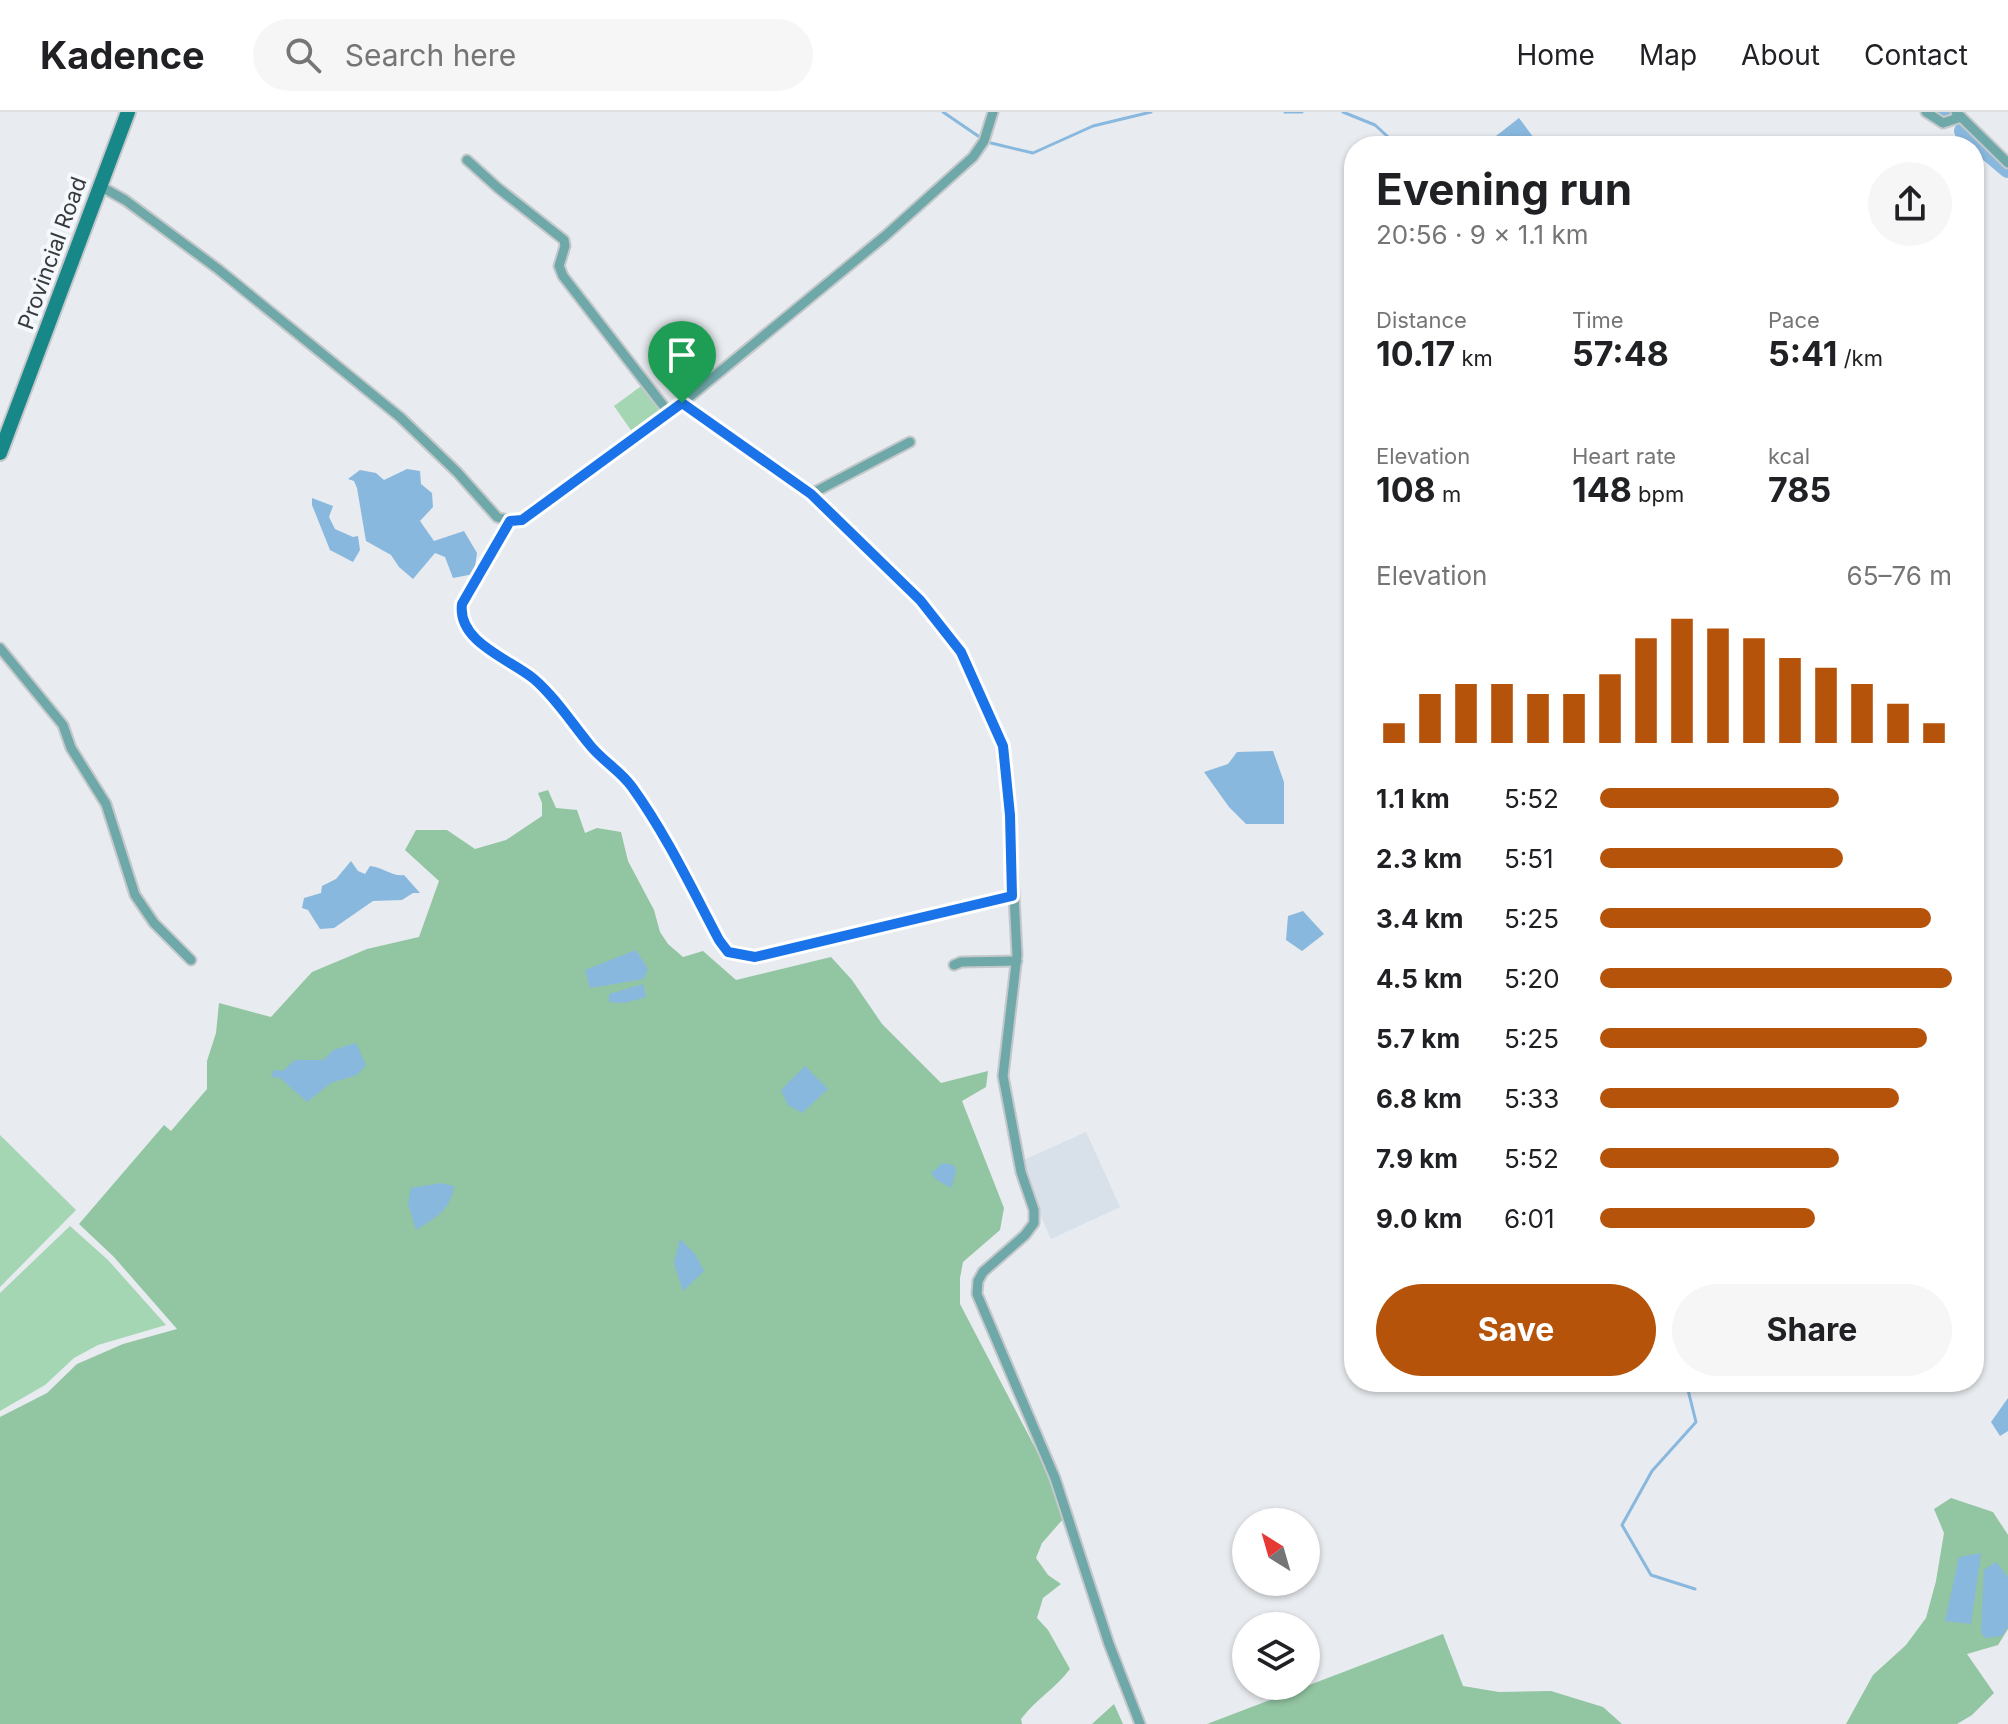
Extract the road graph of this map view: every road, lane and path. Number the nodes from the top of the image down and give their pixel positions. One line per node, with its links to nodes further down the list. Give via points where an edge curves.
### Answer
1 (128, 112): 9 (main road, Provincial Road)
2 (993, 112): 10 (street, via 973,157)
3 (1926, 112): 4 (street, via 1943,123)
4 (1959, 114): 5 (street)
5 (1981, 136)
6 (1984, 139): 8 (street)
7 (467, 160): 11 (street, via 564,240 559,271)
8 (2008, 163)
9 (100, 186): 13 (main road, Provincial Road); 15 (street, via 261,302 400,417 497,517)
10 (682, 403): 11 (street); 14 (street)
11 (669, 413): 15 (street, via 522,520)
12 (910, 442): 14 (street)
13 (0, 453)
14 (811, 494): 17 (street, via 920,600 961,652 1003,746)
15 (510, 521): 17 (street, via 462,604 465,626 533,678 630,784 728,952 755,957)
16 (0, 648): 18 (street, via 63,725 106,804 135,895)
17 (1012, 896): 19 (street)
18 (191, 960)
19 (1017, 961): 20 (street); 21 (street, via 1003,1076 1034,1223 983,1272 977,1294 1055,1478)
20 (954, 965)
21 (1140, 1724)

